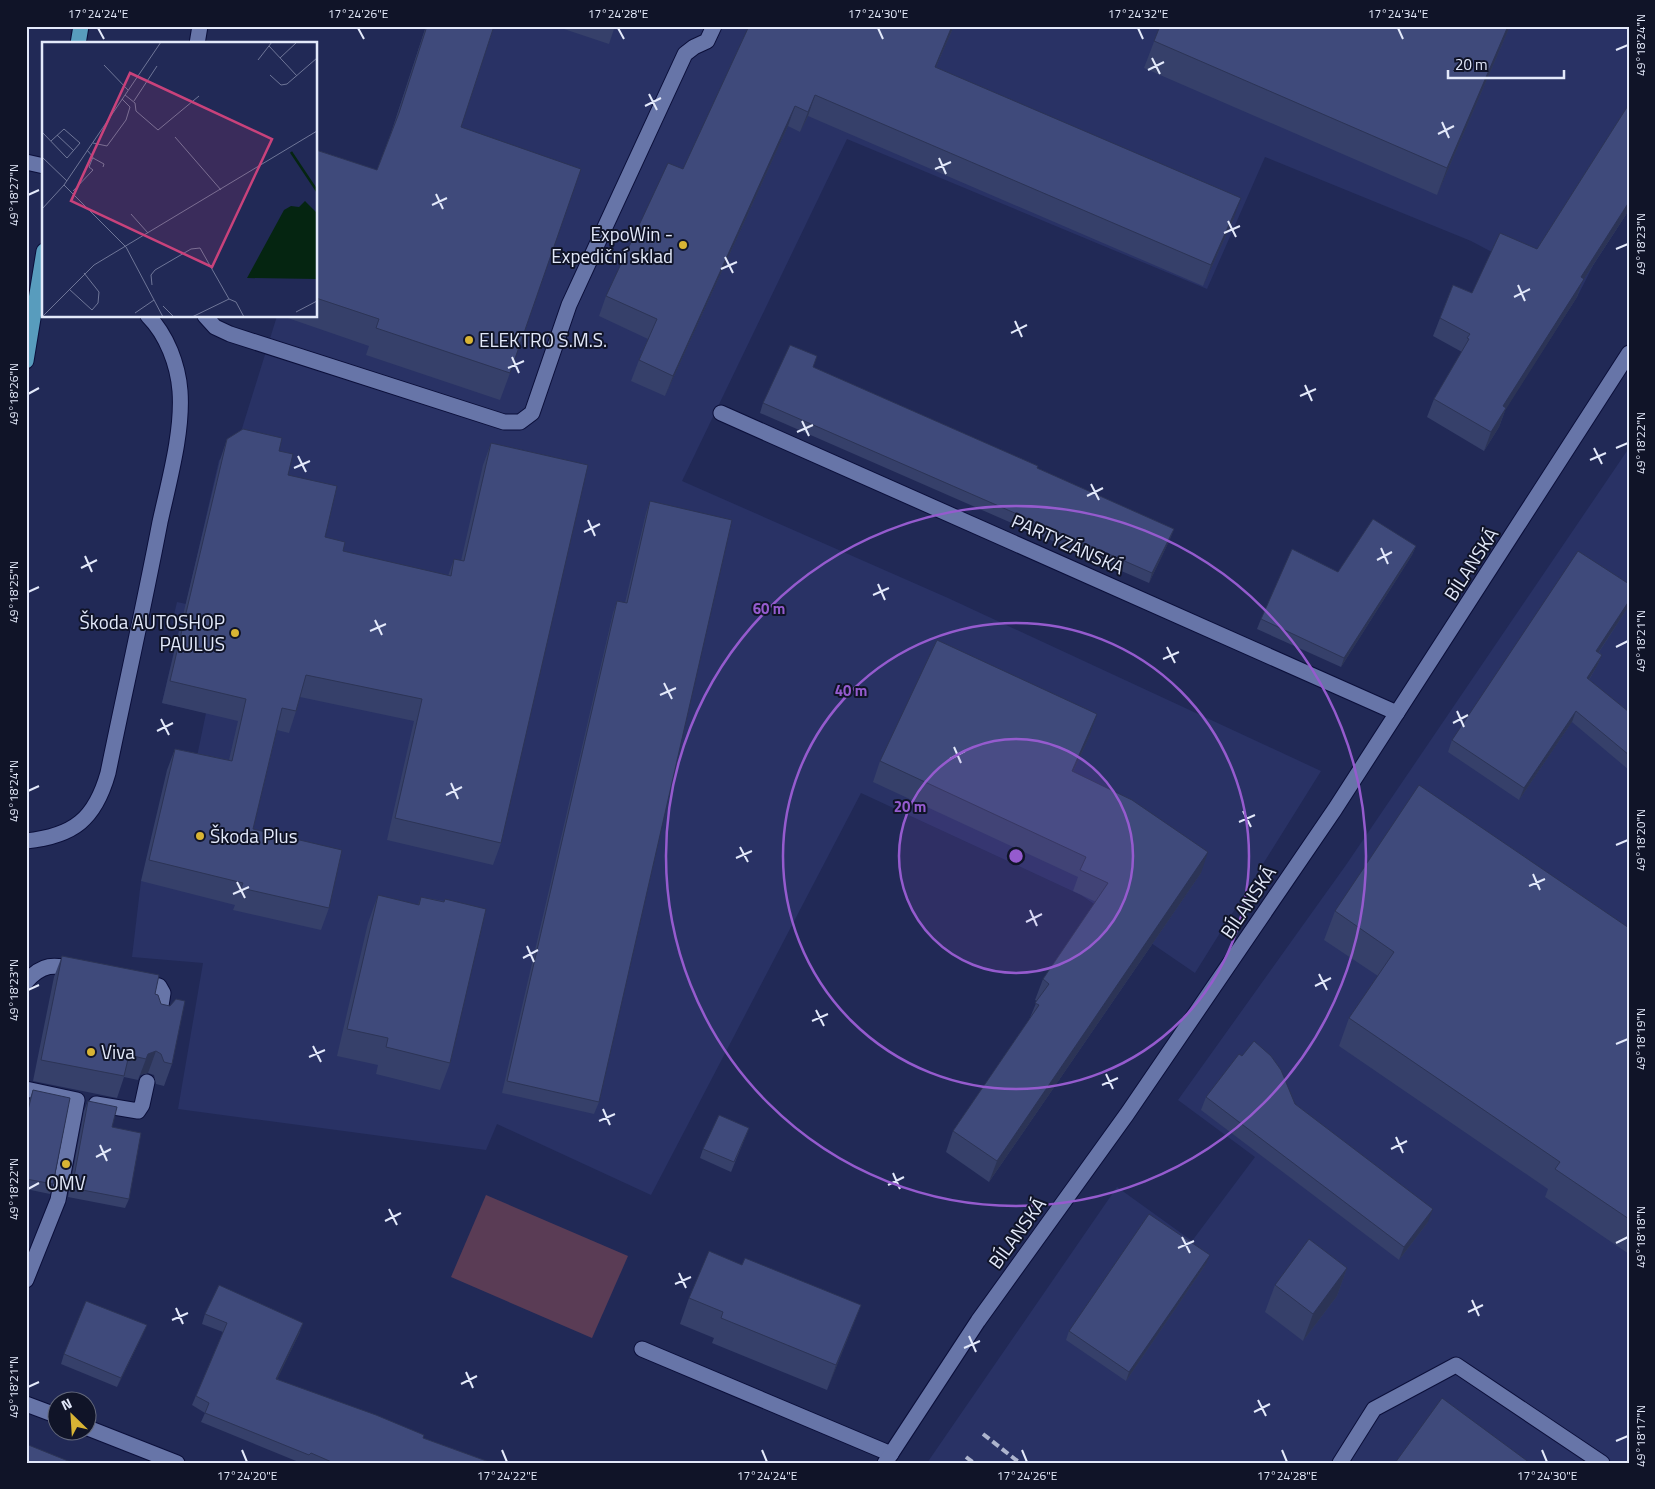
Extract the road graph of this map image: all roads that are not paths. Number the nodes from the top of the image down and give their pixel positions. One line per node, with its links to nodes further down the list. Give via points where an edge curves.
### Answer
1 (81, 26): 4 (main road)
2 (200, 26): 5 (street)
3 (714, 26): 10 (street, via 707,41 685,54 570,305 532,413 520,422 504,422 230,334 215,327)
4 (78, 42)
5 (197, 42)
6 (26, 162): 7 (street)
7 (42, 166)
8 (41, 280): 12 (main road)
9 (150, 318): 15 (street, via 173,358 180,409 168,483 108,774 101,798 90,814 64,832)
10 (207, 318)
11 (1629, 353): 14 (street, BÍLANSKÁ)
12 (26, 361)
13 (721, 413): 14 (street, PARTYZÁNSKÁ)
14 (1397, 713): 28 (street, BÍLANSKÁ, via 1127,1114 978,1321)
15 (26, 841)
16 (90, 972): 18 (street, via 54,964 43,968)
17 (126, 979): 19 (street, via 159,986 163,993)
18 (26, 982)
19 (159, 1018)
20 (147, 1082): 22 (street, via 138,1111)
21 (26, 1089): 22 (street)
22 (77, 1100): 23 (street, via 58,1200)
23 (26, 1280)
24 (642, 1349): 28 (street)
25 (26, 1404): 26 (street)
26 (48, 1412)
27 (98, 1432): 29 (street)
28 (888, 1458)
29 (177, 1463)
30 (1340, 1463): 31 (street, via 1374,1409 1456,1365)
31 (1602, 1463)

